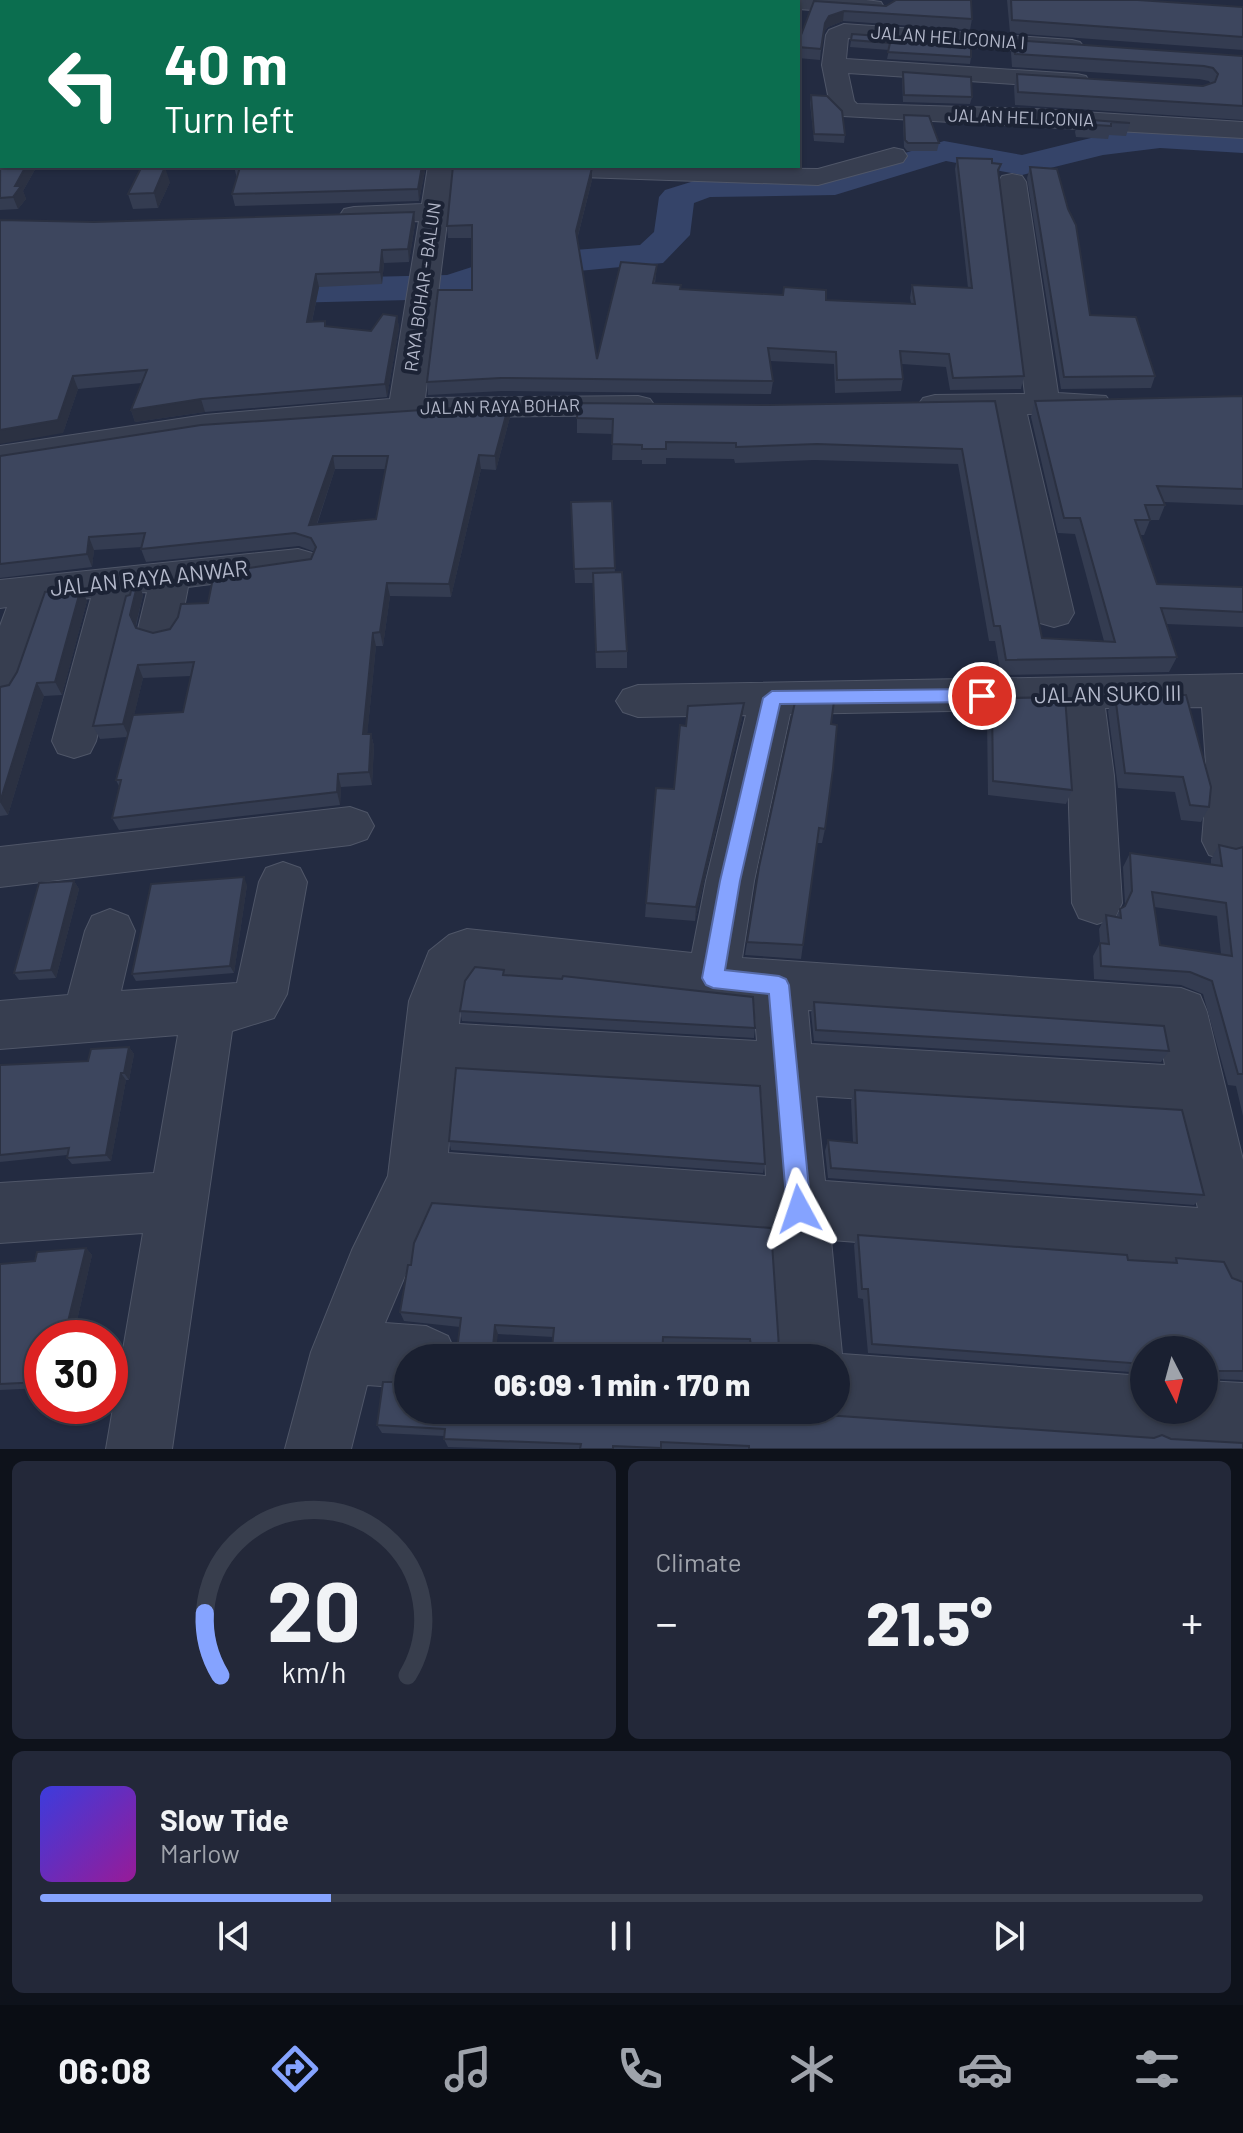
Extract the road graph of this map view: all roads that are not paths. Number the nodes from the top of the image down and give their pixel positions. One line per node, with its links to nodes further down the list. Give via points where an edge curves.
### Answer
1 (800, 2): 2 (street)
2 (893, 8)
3 (1100, 49): 4 (street, JALAN HELICONIA I, via 844,31 837,35)
4 (834, 65): 5 (street); 7 (street, JALAN HELICONIA, via 842,105 852,111)
5 (1104, 83)
6 (1201, 102): 7 (street)
7 (1205, 127): 8 (street, JALAN HELICONIA)
8 (1243, 130)
9 (894, 156): 11 (street, via 818,177)
10 (441, 168): 13 (street, RAYA BOHAR - BALUN)
11 (552, 168)
12 (1012, 182): 17 (street)
13 (432, 212): 14 (street); 20 (street, RAYA BOHAR - BALUN)
14 (320, 216)
15 (1120, 403): 17 (street)
16 (1008, 405): 17 (street); 19 (street); 26 (street)
17 (1043, 405)
18 (673, 406): 20 (street, JALAN RAYA BOHAR)
19 (903, 406)
20 (406, 409): 21 (street, JALAN RAYA BOHAR, via 205,425)
21 (0, 457)
22 (298, 562): 23 (street, JALAN RAYA ANWAR)
23 (171, 575): 24 (street, JALAN RAYA ANWAR); 27 (street)
24 (115, 581): 25 (street, JALAN RAYA ANWAR); 33 (street)
25 (16, 592): 28 (street)
26 (1054, 613)
27 (159, 629)
28 (0, 684)
29 (1236, 691): 30 (street, JALAN SUKO III); 35 (street, via 1223,702 1230,779)
30 (1082, 695): 31 (street, JALAN SUKO III); 38 (street)
31 (772, 698): 32 (street, JALAN SUKO III); 40 (street)
32 (638, 701)
33 (74, 741)
34 (350, 826): 36 (street)
35 (1226, 841)
36 (0, 867)
37 (283, 882): 42 (street, via 261,994 242,1006)
38 (1097, 903)
39 (110, 931): 43 (street)
40 (713, 978): 41 (street); 45 (street, via 467,951 447,967 435,1001)
41 (779, 985): 46 (street); 47 (street, via 1181,1012)
42 (209, 1008): 43 (street); 49 (street)
43 (88, 1018): 44 (street)
44 (0, 1025)
45 (430, 1047): 46 (street); 48 (street)
46 (786, 1069): 47 (street); 50 (street)
47 (1199, 1093): 52 (street)
48 (417, 1180): 50 (street); 54 (street)
49 (177, 1201): 51 (street); 60 (street)
50 (799, 1209): 52 (street); 53 (street)
51 (0, 1213)
52 (1241, 1248)
53 (810, 1344)
54 (343, 1352): 55 (street); 61 (street)
55 (394, 1356)
56 (850, 1387): 57 (street)
57 (1130, 1408)
58 (1218, 1414): 59 (street)
59 (1243, 1416)
60 (139, 1449)
61 (318, 1449)

